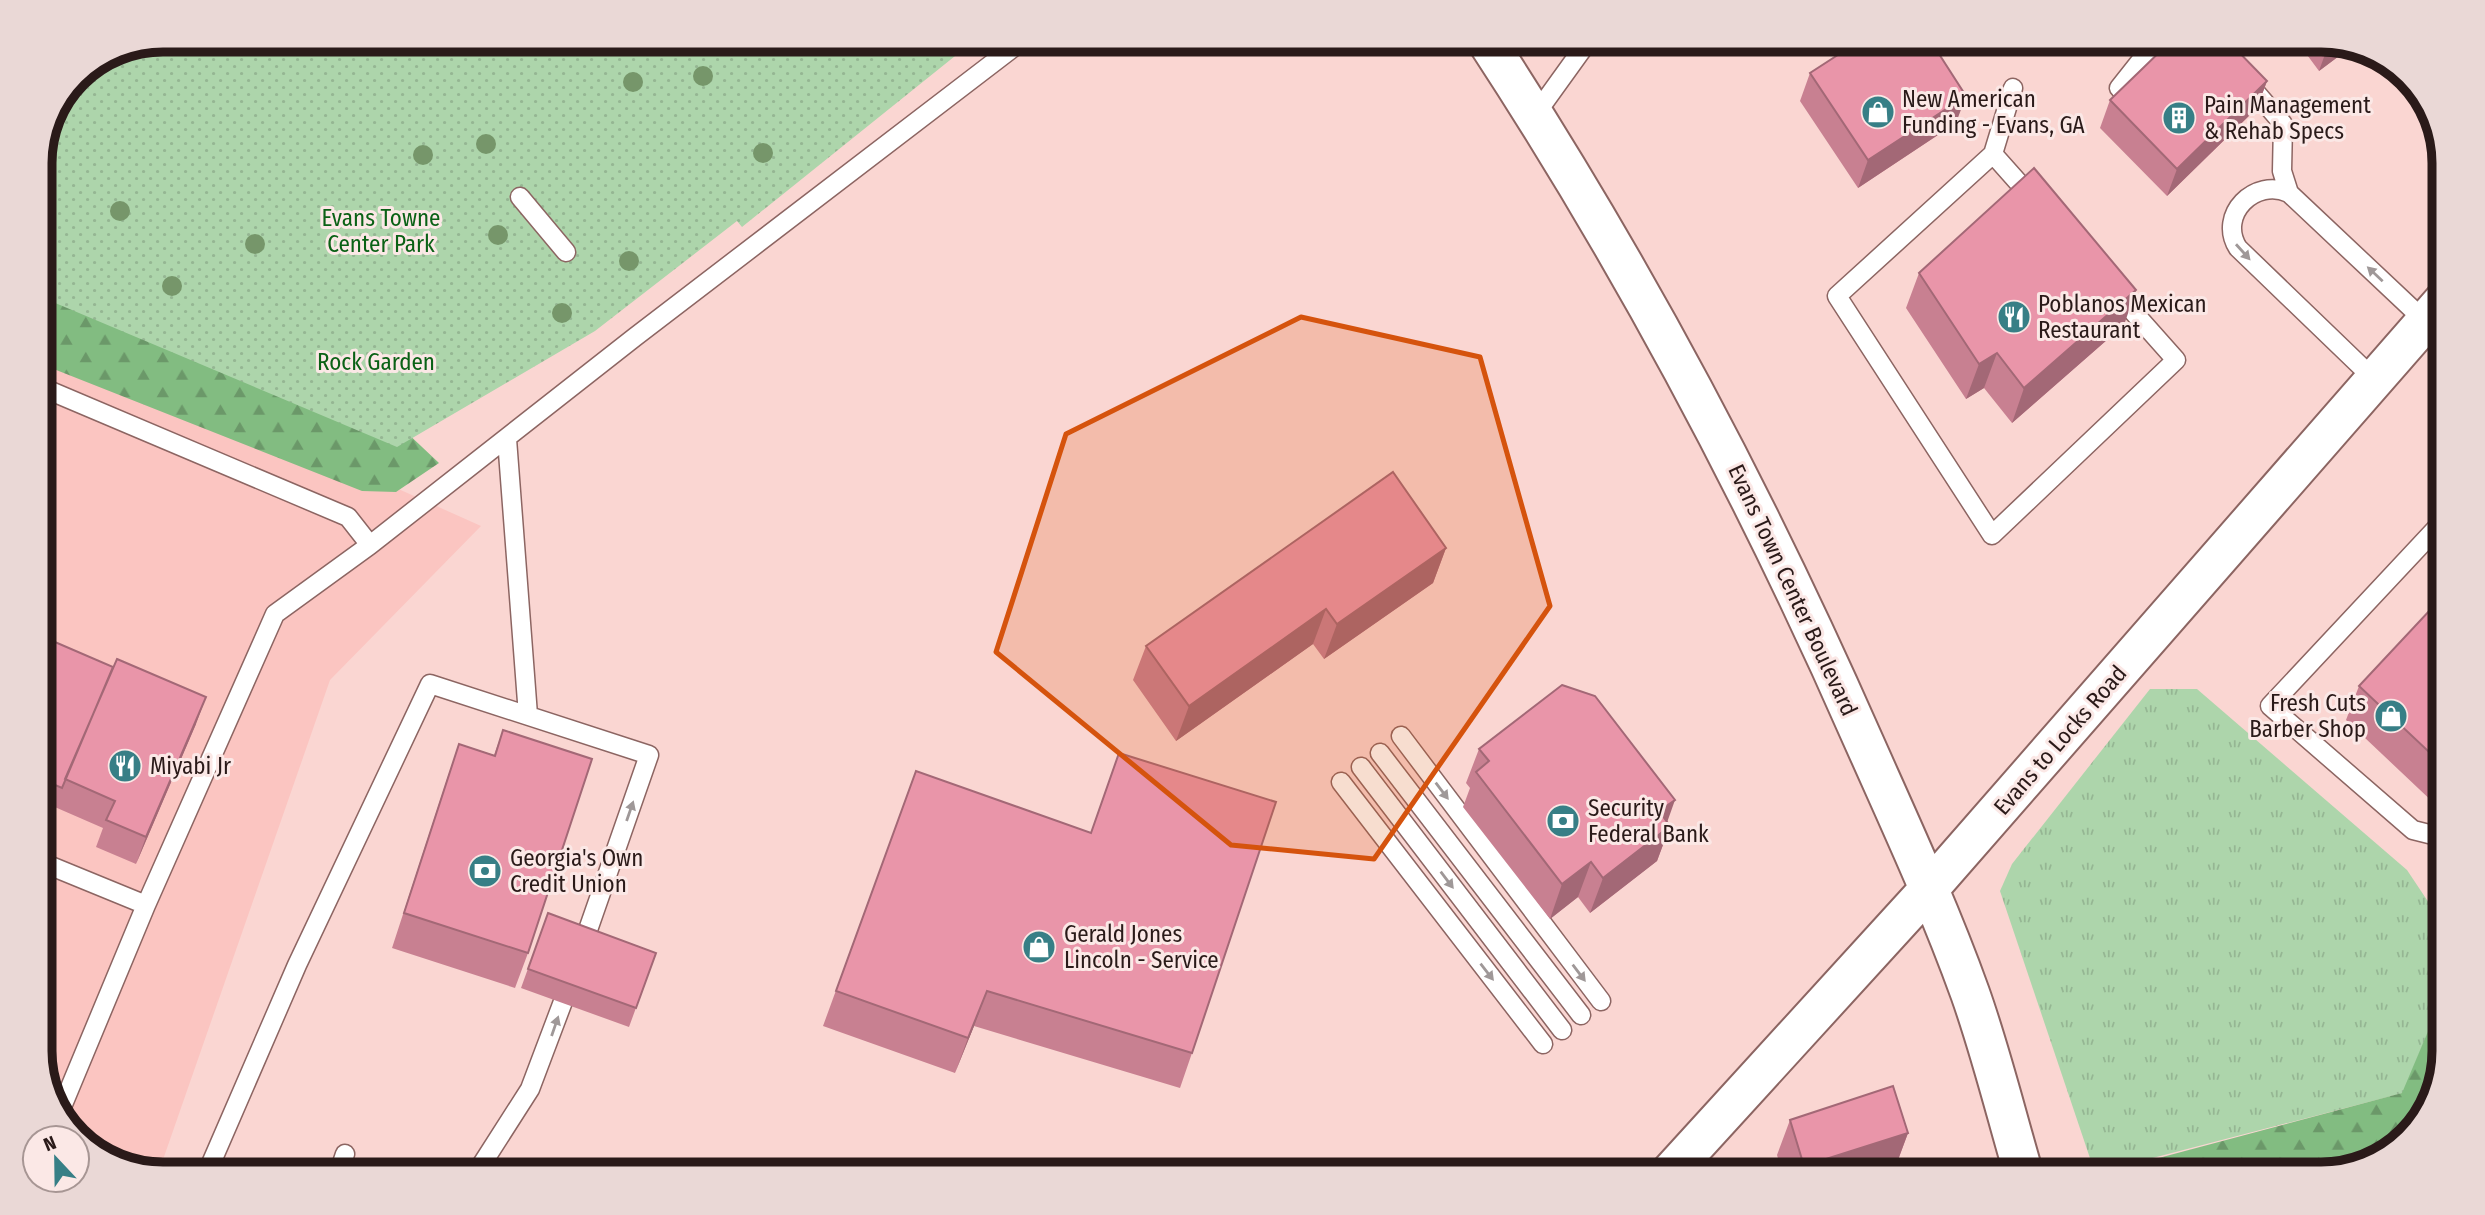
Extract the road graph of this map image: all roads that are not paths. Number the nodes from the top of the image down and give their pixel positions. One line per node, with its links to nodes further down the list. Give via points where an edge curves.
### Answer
1 (1006, 53): 17 (lane)
2 (1495, 53): 8 (street, Evans Town Center Boulevard)
3 (1580, 53): 8 (lane)
4 (2147, 53): 7 (lane)
5 (2238, 72): 10 (lane, via 2283,124 2282,171)
6 (2013, 88): 9 (lane)
7 (2119, 88)
8 (1535, 114): 27 (street, Evans Town Center Boulevard, via 1616,249 1742,481)
9 (1993, 154): 9 (lane, via 2176,360 1992,535 1837,296)
10 (2289, 193): 13 (lane, one-way to 10); 15 (lane, one-way to 15, via 2276,187 2253,193 2233,216 2231,238)
11 (520, 197): 12 (lane)
12 (566, 252)
13 (2432, 308)
14 (2432, 313): 15 (street, Evans to Locks Road)
15 (2374, 379): 27 (street, Evans to Locks Road)
16 (53, 392): 19 (lane, via 348,517)
17 (507, 439): 19 (lane); 20 (lane)
18 (2432, 533): 25 (lane, via 2270,706 2413,830)
19 (370, 545): 28 (lane, via 287,603 267,627)
20 (528, 715): 35 (lane, via 430,684 297,965); 37 (lane, one-way to 20, via 530,1089 649,755)
21 (1401, 736): 29 (lane, one-way to 29)
22 (1380, 753): 30 (lane)
23 (1361, 767): 31 (lane, one-way to 31)
24 (1341, 782): 32 (lane, one-way to 32)
25 (2432, 835)
26 (53, 867): 28 (lane)
27 (1929, 889): 38 (street, Evans to Locks Road); 39 (street, Evans Town Center Boulevard, via 1970,995)
28 (146, 905): 33 (lane)
29 (1601, 1001)
30 (1581, 1016)
31 (1562, 1031)
32 (1543, 1044)
33 (64, 1101)
34 (345, 1154): 36 (lane)
35 (212, 1162)
36 (342, 1162)
37 (483, 1162)
38 (1680, 1162)
39 (2020, 1162)

